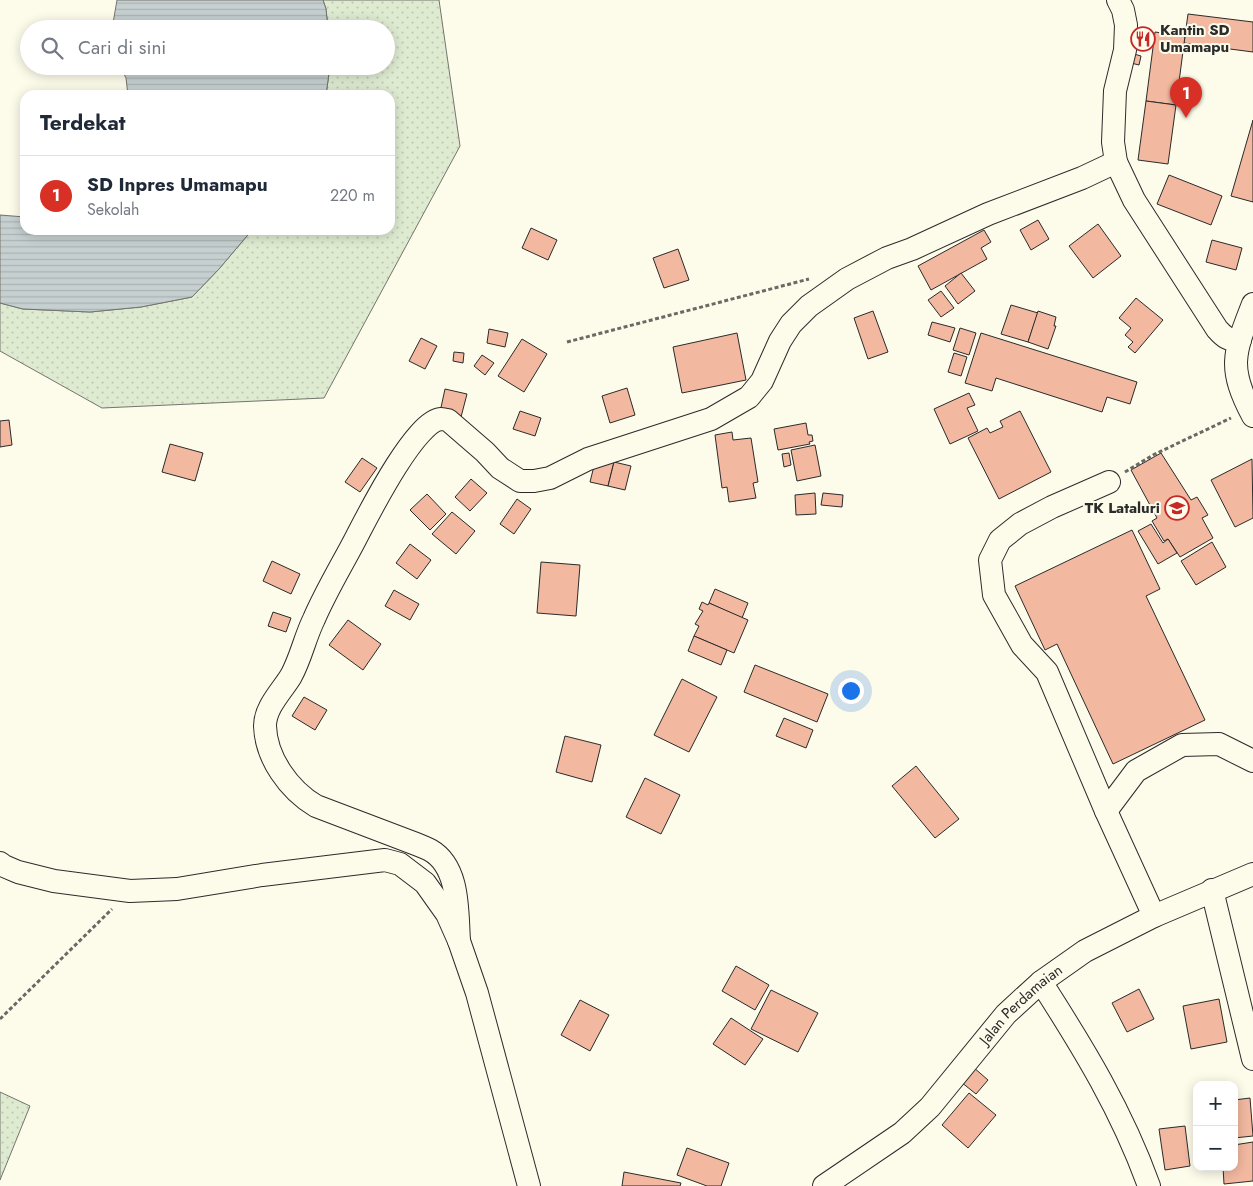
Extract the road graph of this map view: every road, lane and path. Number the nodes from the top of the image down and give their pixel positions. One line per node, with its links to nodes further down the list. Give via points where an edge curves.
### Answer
1 (1118, 0): 2 (street, via 1124,10 1126,25 1125,50 1115,90 1113,142)
2 (1116, 162): 5 (street, via 1134,200 1217,329 1225,338); 17 (street, via 988,214 847,279 809,306 791,324 762,381 749,397 711,419 626,446 550,478 534,481 520,481 509,475 448,420 433,422 419,434 378,496 322,602 292,675 268,711 265,724 273,759 304,799 416,844 439,858 450,872 456,895)
3 (811, 278): 6 (path)
4 (1253, 304): 5 (street)
5 (1240, 340): 7 (street, via 1235,366)
6 (567, 342)
7 (1246, 380): 8 (street)
8 (1251, 412): 9 (path, via 1153,455)
9 (1109, 482): 11 (street, via 1020,524 1000,540 990,560 994,595 1022,645 1047,672)
10 (1253, 761): 11 (street, via 1219,744 1182,745 1136,771)
11 (1106, 810): 16 (street)
12 (0, 863): 15 (street, via 18,872 54,881)
13 (1253, 874): 14 (street, Jalan Perdamaian)
14 (1212, 890): 16 (street, Jalan Perdamaian); 20 (street)
15 (130, 892): 17 (street, via 177,889 385,860 400,864 425,883 447,914); 19 (path)
16 (1154, 916): 18 (street, Jalan Perdamaian, via 1085,951)
17 (459, 941): 21 (street, via 477,994)
18 (1041, 982): 22 (street, Jalan Perdamaian, via 1006,1014 930,1107 902,1133); 23 (street, via 1086,1052 1120,1115)
19 (0, 1019)
20 (1253, 1059)
21 (529, 1186)
22 (824, 1186)
23 (1149, 1186)

